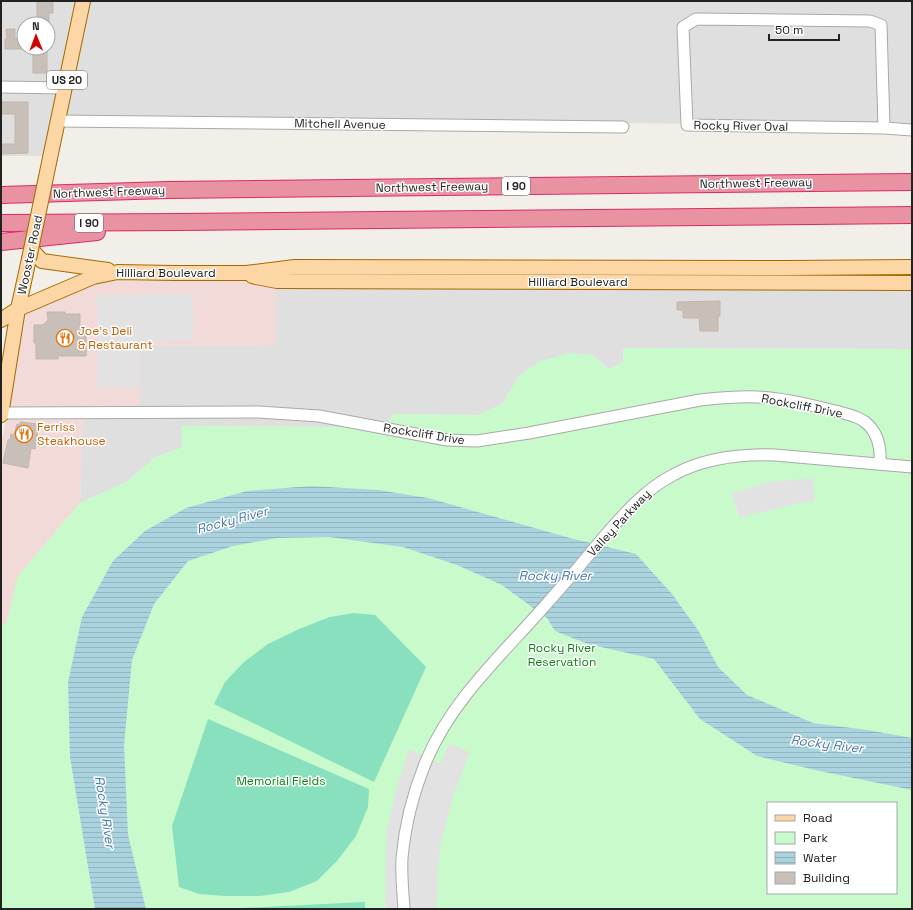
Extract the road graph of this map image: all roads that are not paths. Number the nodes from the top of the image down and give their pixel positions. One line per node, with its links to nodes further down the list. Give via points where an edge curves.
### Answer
1 (83, 1): 3 (main road, Wooster Road / US 20)
2 (1, 87): 3 (street)
3 (65, 88): 4 (main road, Wooster Road / US 20)
4 (58, 121): 5 (street, Mitchell Avenue); 16 (main road, Wooster Road / US 20, bridge)
5 (623, 127)
6 (884, 128): 6 (street, Rocky River Oval, via 881,25 870,21 696,19 683,27 687,125); 7 (street, Rocky River Oval)
7 (912, 130)
8 (912, 182): 10 (highway, Northwest Freeway / I 90)
9 (1, 185): 10 (highway)
10 (119, 192): 11 (highway, Northwest Freeway / I 90)
11 (1, 196)
12 (912, 215): 13 (highway, I 90)
13 (178, 222): 14 (highway, I 90); 15 (highway)
14 (1, 223)
15 (1, 242)
16 (34, 256): 18 (main road); 21 (main road, Wooster Road / US 20)
17 (912, 267): 19 (main road, Hilliard Boulevard, via 295,267)
18 (118, 272): 19 (main road, Hilliard Boulevard); 21 (main road, Hilliard Boulevard, via 93,277)
19 (246, 273): 20 (main road, Hilliard Boulevard, via 277,281)
20 (912, 283)
21 (18, 309): 22 (main road, Hilliard Boulevard); 23 (main road, Wooster Road / US 20)
22 (1, 320)
23 (1, 414): 24 (street, Rockcliff Drive, via 259,412 323,417 447,440 476,441 700,400 758,396 814,405 846,413 865,422 878,442)
24 (880, 464): 25 (street, Valley Parkway); 26 (street, Valley Parkway, via 759,455 718,459 673,474 651,488 636,502 476,683 452,713 438,737 420,777 405,834 402,859)
25 (912, 467)
26 (404, 909)

